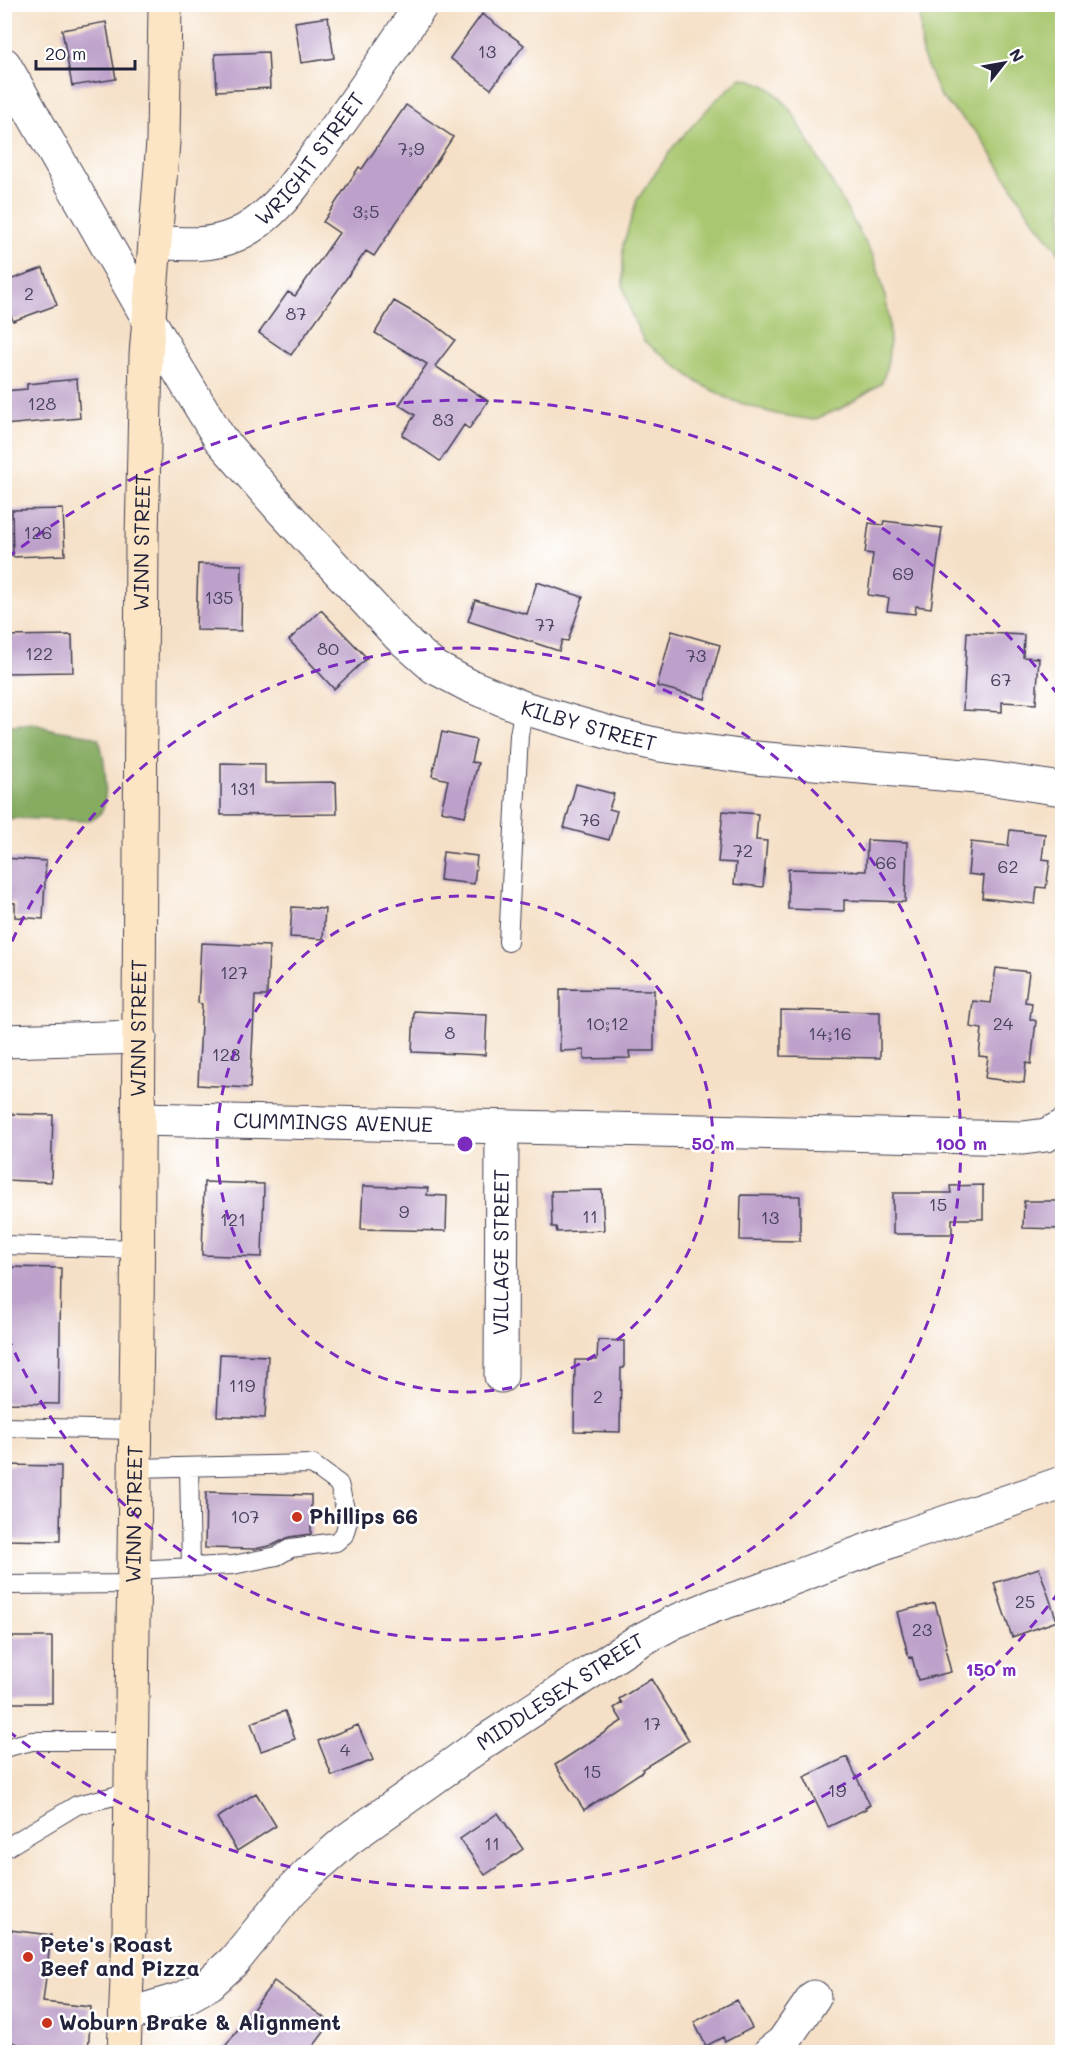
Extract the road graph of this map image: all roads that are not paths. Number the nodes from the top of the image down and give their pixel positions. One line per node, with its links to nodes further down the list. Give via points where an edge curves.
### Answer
1 (165, 4): 4 (main road, WINN STREET)
2 (422, 4): 4 (street, WRIGHT STREET, via 337,127 266,215 239,234 219,241 199,245)
3 (4, 64): 5 (street, KILBY STREET)
4 (155, 242): 5 (main road, WINN STREET)
5 (149, 317): 6 (street, KILBY STREET, via 220,439 415,652 448,675); 9 (main road, WINN STREET, via 142,539)
6 (524, 708): 7 (street, KILBY STREET, via 617,735 699,752 988,778); 8 (lane, via 519,735)
7 (1062, 789)
8 (508, 942)
9 (140, 1037): 10 (street); 11 (main road, WINN STREET)
10 (4, 1041)
11 (139, 1119): 13 (street, CUMMINGS AVENUE); 15 (main road, WINN STREET)
12 (1062, 1126): 13 (street, CUMMINGS AVENUE, via 1046,1135 1023,1138)
13 (502, 1127): 16 (street, VILLAGE STREET)
14 (4, 1245): 15 (lane)
15 (138, 1249): 18 (main road, WINN STREET)
16 (501, 1376)
17 (4, 1427): 18 (lane)
18 (136, 1430): 20 (main road, WINN STREET)
19 (189, 1467): 20 (lane); 22 (lane); 22 (lane, via 312,1464 339,1484 348,1521 344,1535 336,1542 291,1548 278,1556 233,1565)
20 (135, 1468): 23 (main road, WINN STREET)
21 (1062, 1483): 30 (street, MIDDLESEX STREET, via 716,1605 635,1642 487,1740 347,1840 296,1886 238,1956 209,1984 189,1996)
22 (191, 1567): 23 (lane)
23 (133, 1577): 24 (lane); 25 (main road, WINN STREET)
24 (4, 1585)
25 (132, 1741): 26 (lane, via 39,1740); 27 (main road, WINN STREET)
26 (4, 1748)
27 (131, 1792): 28 (lane, via 77,1805); 30 (main road, WINN STREET)
28 (4, 1849)
29 (814, 1997): 32 (street, via 783,2042)
30 (127, 2014): 31 (main road, WINN STREET)
31 (124, 2052)
32 (770, 2052)

